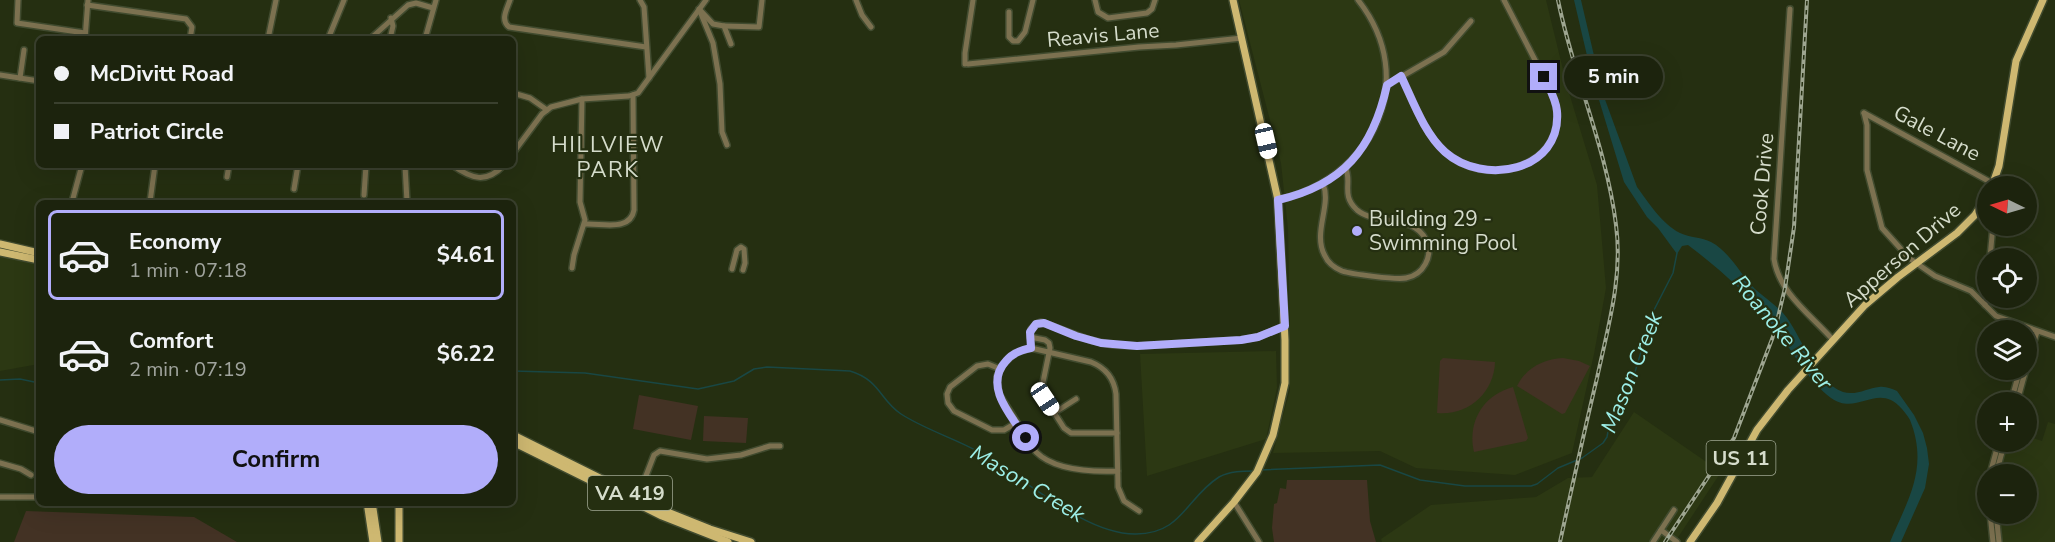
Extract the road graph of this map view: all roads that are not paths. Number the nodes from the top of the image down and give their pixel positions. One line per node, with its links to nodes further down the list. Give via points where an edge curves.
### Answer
1 (18, 0): 27 (street, via 16,22)
2 (276, 0): 29 (street)
3 (344, 0): 30 (street)
4 (436, 0): 19 (street)
5 (510, 0): 36 (street, via 504,21 507,26)
6 (640, 0): 36 (street, via 644,6)
7 (706, 0): 20 (street)
8 (762, 0): 25 (street, via 759,27)
9 (856, 0): 26 (street)
10 (973, 0): 34 (street, Reavis Lane, via 964,53 967,64)
11 (1033, 0): 22 (street, via 1018,41 1009,37)
12 (1095, 0): 13 (street, via 1098,12 1108,18 1147,13)
13 (1155, 0)
14 (1233, 0): 34 (main road)
15 (1358, 0): 43 (street, via 1378,33)
16 (1504, 0): 39 (street, via 1556,106 1553,137 1536,158 1516,168 1494,171 1456,160 1432,136)
17 (2043, 0): 60 (main road, via 2016,61)
18 (88, 3): 27 (street); 28 (street, via 188,20 192,25)
19 (433, 8): 23 (street, via 412,4); 33 (street)
20 (699, 9): 25 (street, via 713,24); 41 (street); 48 (street, via 713,43 722,132)
21 (1790, 9): 86 (street, Cook Drive, via 1774,259 1784,287)
22 (1009, 12)
23 (391, 18): 31 (street); 32 (street)
24 (1471, 21): 39 (street, via 1445,51)
25 (724, 26): 35 (street)
26 (871, 27)
27 (85, 36)
28 (190, 36)
29 (269, 36)
30 (329, 36)
31 (373, 36)
32 (391, 36)
33 (426, 36)
34 (1242, 38): 68 (main road)
35 (731, 44)
36 (646, 47): 41 (street)
37 (24, 50): 40 (street)
38 (0, 75): 40 (street)
39 (1401, 76): 43 (street)
40 (20, 78): 42 (street)
41 (650, 79): 45 (street)
42 (36, 81)
43 (1387, 85): 50 (street, via 1373,130 1358,155)
44 (516, 94): 47 (street)
45 (633, 95): 46 (street); 70 (street, via 632,217 624,224)
46 (582, 99): 47 (street); 70 (street, via 580,202)
47 (546, 110): 49 (street)
48 (727, 145)
49 (516, 149)
50 (1345, 167): 62 (street); 62 (street, via 1346,192 1358,210 1410,225 1426,238 1428,258 1416,274 1402,278 1357,274 1331,264 1321,244)
51 (81, 168): 65 (street)
52 (155, 168): 66 (street)
53 (228, 168): 61 (street)
54 (298, 168): 63 (street)
55 (366, 168): 64 (street)
56 (405, 168): 67 (street)
57 (457, 168): 58 (street, via 481,178)
58 (501, 168)
59 (1977, 176): 75 (street, Gale Lane, via 1864,112 1867,170 1879,221)
60 (1996, 176)
61 (227, 177)
62 (1323, 184): 68 (street)
63 (294, 189)
64 (364, 195)
65 (73, 200)
66 (150, 200)
67 (407, 200)
68 (1278, 200): 82 (main road)
69 (1977, 210): 75 (main road, Apperson Drive / US 11, via 1966,224)
70 (585, 224): 76 (street)
71 (0, 244): 73 (main road)
72 (0, 252): 74 (main road)
73 (36, 252)
74 (36, 259)
75 (1917, 263): 79 (street); 86 (main road, Apperson Drive / US 11, via 1874,297)
76 (572, 268)
77 (732, 269): 78 (street, via 741,247)
78 (743, 270)
79 (1977, 298)
80 (1988, 308): 81 (street)
81 (2006, 320)
82 (1285, 326): 85 (street, via 1241,340 1125,346 1090,340 1041,322 1033,327); 105 (main road, via 1284,393 1273,435 1257,472)
83 (2037, 332): 84 (street)
84 (2055, 337)
85 (1030, 338): 87 (street); 88 (street, via 1045,340)
86 (1833, 340): 123 (main road, Apperson Drive / US 11, via 1757,430 1717,503)
87 (1031, 348): 88 (street); 89 (street, via 1015,353)
88 (1049, 352): 91 (street, via 1041,392); 95 (street, via 1091,362 1108,374 1116,389)
89 (1000, 369): 93 (street, via 999,394); 93 (street, via 988,364 977,366 950,387 948,404 992,430 1004,430)
90 (1076, 399): 91 (street)
91 (1054, 413): 95 (street, via 1071,433)
92 (0, 420): 94 (street)
93 (1016, 423): 100 (street, via 1035,452 1049,461 1090,471)
94 (36, 431)
95 (1117, 433): 100 (street)
96 (516, 437): 104 (main road, VA 419)
97 (516, 443): 104 (main road, VA 419)
98 (780, 446): 104 (street, via 707,459 660,451 654,455)
99 (0, 463): 101 (street)
100 (1118, 471): 110 (street, via 1121,497)
101 (31, 475)
102 (0, 497): 103 (street)
103 (36, 497)
104 (636, 500): 117 (main road, VA 419, via 683,526); 118 (main road, VA 419)
105 (1234, 502): 119 (main road); 120 (street)
106 (368, 506): 114 (main road)
107 (373, 506): 115 (main road)
108 (399, 506): 116 (main road)
109 (1674, 510): 113 (street)
110 (1139, 511)
111 (1991, 524): 124 (street)
112 (1997, 524): 125 (street)
113 (1661, 530): 121 (street); 122 (street)
114 (373, 542)
115 (378, 542)
116 (399, 542)
117 (728, 542)
118 (751, 542)
119 (1198, 542)
120 (1259, 542)
121 (1653, 542)
122 (1677, 542)
123 (1690, 542)
124 (1993, 542)
125 (1999, 542)

